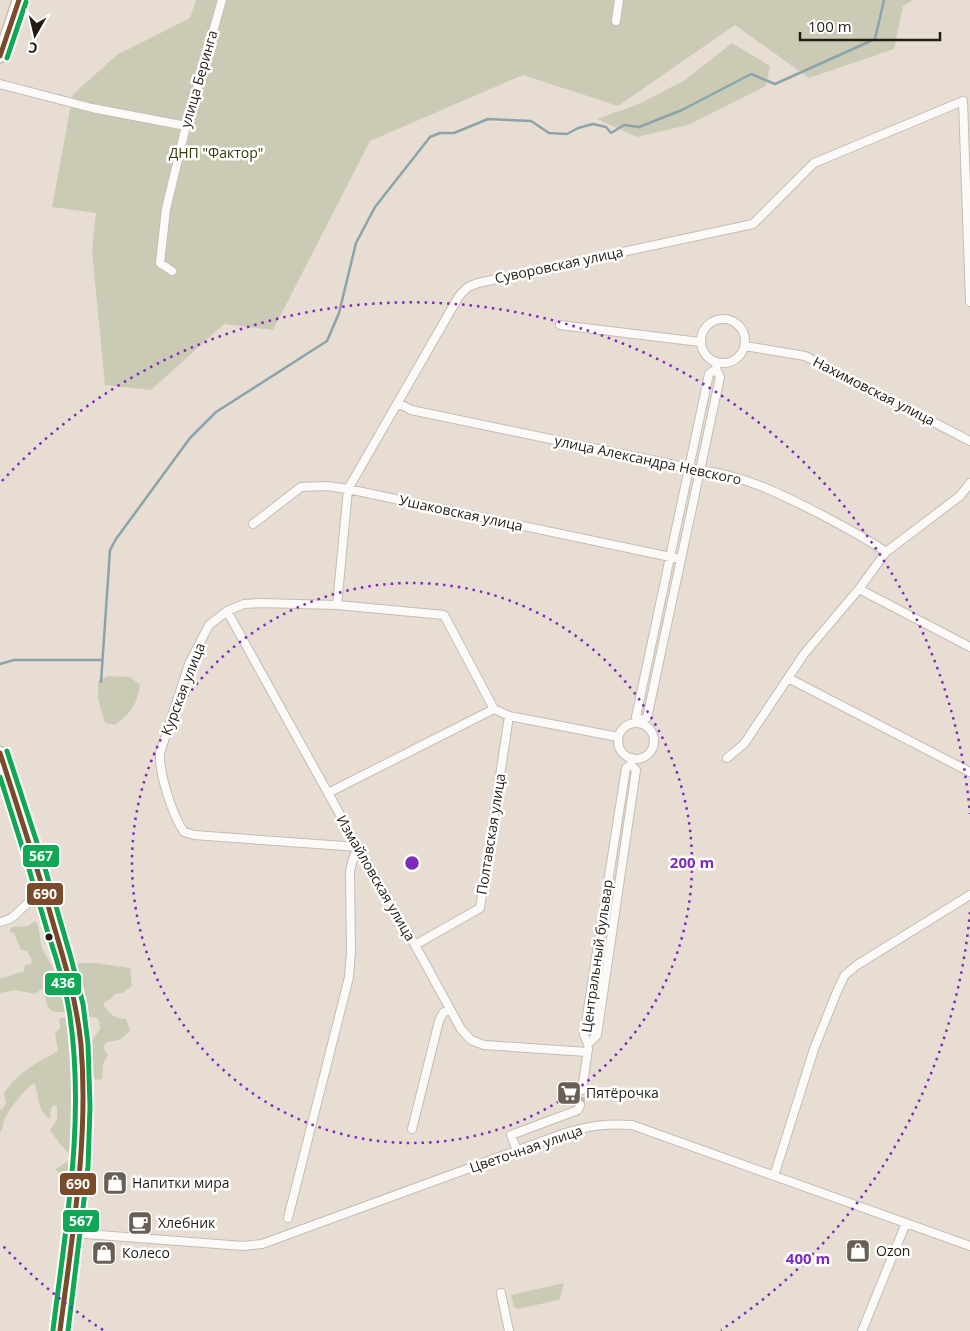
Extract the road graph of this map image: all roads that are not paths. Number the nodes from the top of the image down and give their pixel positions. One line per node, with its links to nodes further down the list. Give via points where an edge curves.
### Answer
1 (19, 0): 5 (main road)
2 (222, 0): 7 (street, улица Беринга)
3 (619, 0): 4 (street)
4 (616, 21)
5 (0, 56)
6 (0, 84): 7 (street, via 92,108)
7 (186, 126): 8 (street, улица Беринга, via 166,209 160,263)
8 (172, 271)
9 (970, 302): 14 (street, Суворовская улица, via 963,101 814,163 754,224 468,287 459,296)
10 (560, 325): 11 (street)
11 (700, 342): 12 (street, via 708,324 727,318 738,324 745,334); 13 (street, via 703,352)
12 (745, 346): 13 (street, via 735,360); 15 (street, Нахимовская улица, via 805,356)
13 (717, 366): 16 (street, via 709,374); 17 (street, via 720,377)
14 (398, 403): 16 (street, улица Александра Невского, via 411,410); 19 (street, Суворовская улица)
15 (970, 441)
16 (689, 468): 17 (street, улица Александра Невского); 22 (street)
17 (699, 470): 21 (street, улица Александра Невского, via 721,473 774,490 867,538); 23 (street)
18 (970, 483): 21 (street, via 960,496)
19 (348, 489): 20 (street, Ушаковская улица, via 301,487); 22 (street, Ушаковская улица); 25 (street, Суворовская улица)
20 (253, 524)
21 (886, 552): 24 (street)
22 (670, 557): 23 (street, Ушаковская улица); 31 (street, via 636,717)
23 (680, 559): 31 (street, via 647,718)
24 (859, 589): 27 (street); 28 (street)
25 (338, 605): 26 (street, Курская улица, via 260,603 244,604); 29 (street, Курская улица, via 444,615)
26 (227, 611): 37 (street, Измайловская улица); 38 (street, Курская улица, via 209,625 190,664 160,753 159,764 177,822 184,832 194,835)
27 (970, 647)
28 (788, 678): 34 (street, via 744,744); 36 (street)
29 (494, 709): 30 (street); 37 (street)
30 (509, 716): 32 (street); 42 (street, Полтавская улица, via 480,908)
31 (640, 721): 32 (street, via 626,726); 35 (street, via 652,732 654,740 648,754)
32 (618, 737): 35 (street, via 620,751)
33 (0, 753): 40 (main road)
34 (727, 758)
35 (632, 762): 44 (street, Центральный бульвар, via 626,768 584,1035); 44 (street, Центральный бульвар, via 636,770 597,1035)
36 (970, 772)
37 (328, 793): 38 (street, Измайловская улица)
38 (358, 847): 42 (street, Измайловская улица); 50 (street, via 350,871 349,977)
39 (970, 895): 49 (street, via 845,975 814,1049)
40 (45, 896): 41 (street); 52 (main road, via 74,999 81,1044 82,1145)
41 (0, 922)
42 (415, 945): 43 (street, Измайловская улица)
43 (450, 1009): 44 (street, Измайловская улица, via 471,1040 484,1046); 47 (street, via 439,1021)
44 (588, 1048): 45 (street)
45 (582, 1090)
46 (580, 1105): 48 (street, via 578,1110 511,1135)
47 (412, 1129)
48 (517, 1151): 49 (street, Цветочная улица, via 590,1126 613,1123 632,1125); 52 (street, Цветочная улица, via 471,1171 253,1246)
49 (774, 1176): 51 (street, Цветочная улица)
50 (288, 1218)
51 (906, 1222): 53 (street, Цветочная улица); 57 (street)
52 (73, 1233): 55 (main road)
53 (970, 1246)
54 (500, 1293): 56 (street)
55 (60, 1331)
56 (509, 1331)
57 (862, 1331)

